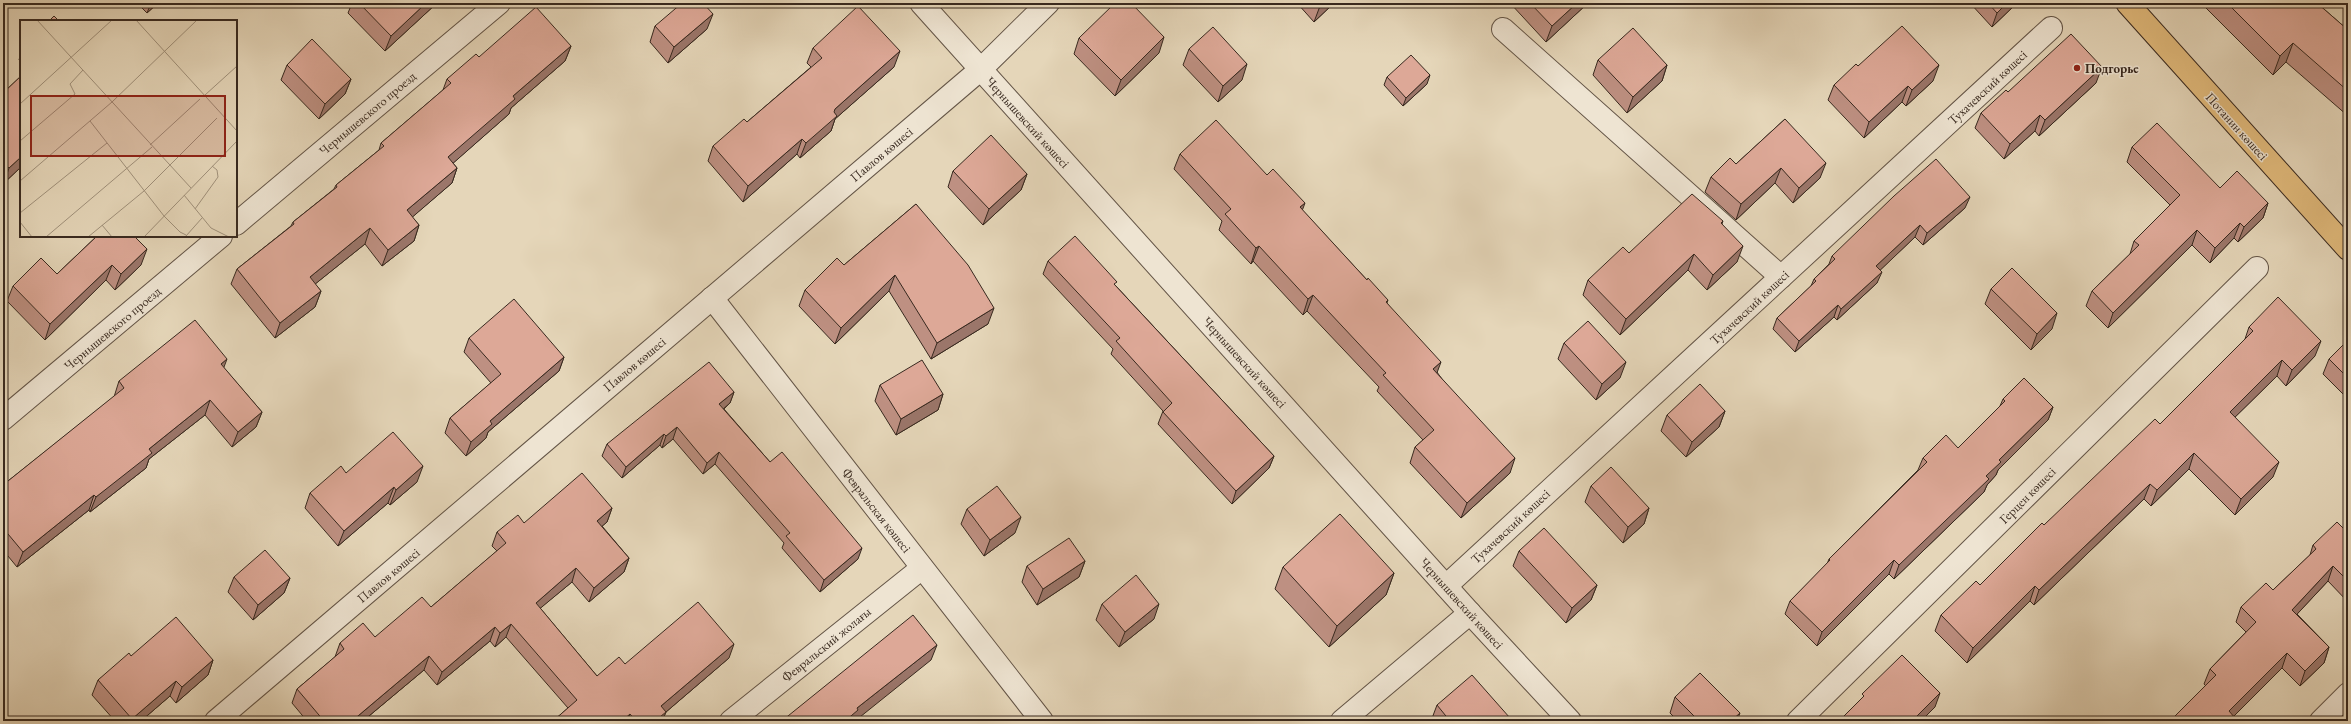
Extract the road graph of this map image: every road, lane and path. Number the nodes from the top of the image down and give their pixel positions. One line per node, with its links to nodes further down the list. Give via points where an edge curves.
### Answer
1 (499, 3): 8 (street, Чернышевского проезд)
2 (921, 3): 7 (street, Чернышевский көшесі)
3 (1048, 3): 7 (street, Павлов көшесі)
4 (2127, 3): 10 (main road, Потанин көшесі)
5 (2051, 28): 12 (street, Тухачевский көшесі)
6 (1503, 29): 12 (street)
7 (981, 69): 13 (street, Павлов көшесі); 16 (street, Чернышевский көшесі)
8 (237, 223)
9 (220, 237): 14 (street, Чернышевского проезд)
10 (2348, 249)
11 (2256, 268): 24 (street, Герцен көшесі)
12 (1781, 277): 16 (street, Тухачевский көшесі)
13 (712, 298): 15 (street, Февральская көшесі); 19 (street, Павлов көшесі)
14 (3, 419)
15 (922, 568): 20 (street, Февральский жолағы); 21 (street, Февральская көшесі)
16 (1446, 586): 17 (street, Чернышевский көшесі)
17 (1470, 613): 22 (street); 23 (street, Чернышевский көшесі)
18 (2348, 694): 25 (street)
19 (216, 721)
20 (731, 721)
21 (1042, 721)
22 (1342, 721)
23 (1570, 721)
24 (1798, 721)
25 (2321, 721)

